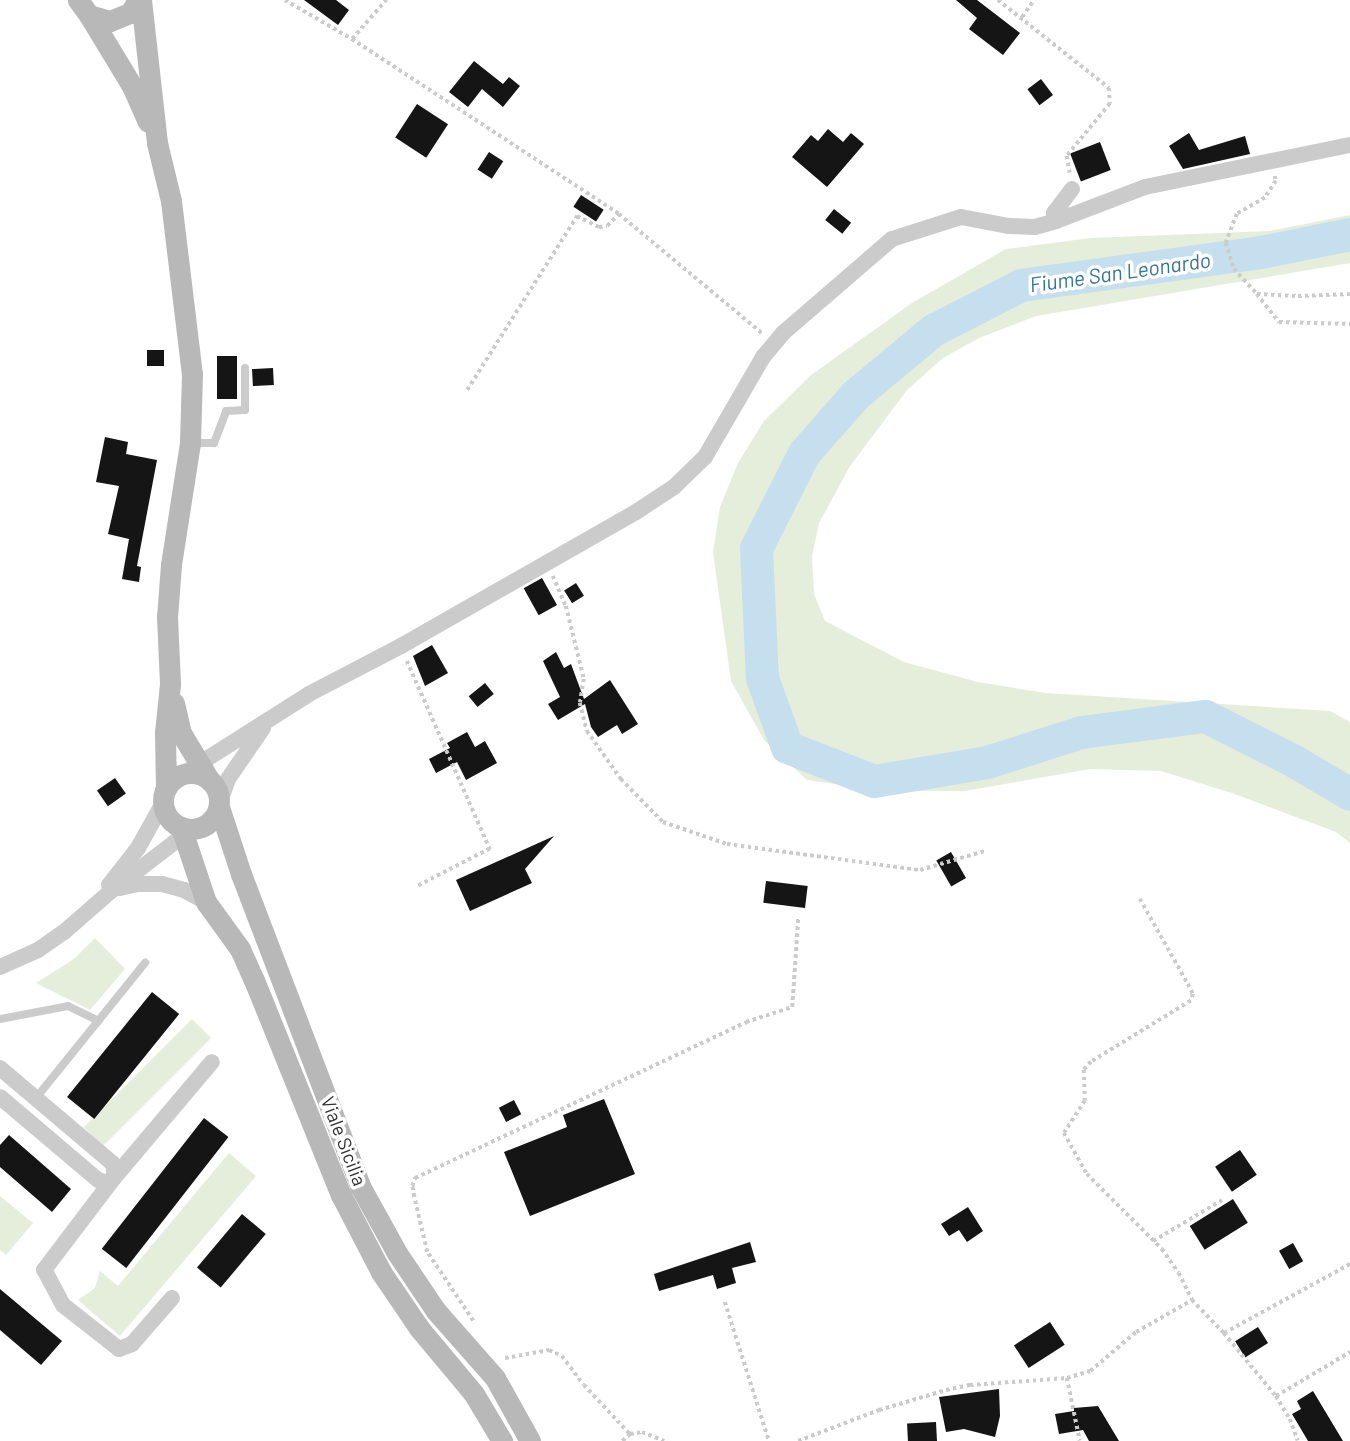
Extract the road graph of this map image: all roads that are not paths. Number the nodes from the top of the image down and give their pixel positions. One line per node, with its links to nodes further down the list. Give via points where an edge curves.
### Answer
1 (140, 0): 2 (main road, via 130,13 110,21); 3 (main road)
2 (83, 8): 3 (main road, via 132,86)
3 (157, 143): 8 (main road, via 171,201 192,374)
4 (1350, 145): 6 (street, via 1145,187)
5 (1072, 189): 6 (street, via 1054,213)
6 (1056, 221): 10 (street, via 1035,227 1009,226 961,217 892,239 775,343 705,457 674,487)
7 (246, 368): 8 (lane, via 245,410 226,411 214,443)
8 (190, 443): 9 (main road, via 169,591)
9 (170, 684): 11 (main road, via 181,733); 12 (main road)
10 (271, 718): 11 (street); 13 (street, via 238,762)
11 (198, 773): 12 (main road); 13 (main road, via 218,792)
12 (165, 796): 14 (main road, via 168,818); 17 (street, via 138,848)
13 (219, 806): 14 (main road, via 211,822); 29 (main road, Viale Sicilia, via 360,1186 397,1253 436,1311 495,1378)
14 (187, 830): 15 (street); 16 (main road, Viale Sicilia)
15 (111, 891): 16 (street, via 162,884); 17 (street)
16 (206, 902): 28 (main road, Viale Sicilia, via 240,949 341,1195 381,1272 419,1328 474,1394)
17 (95, 904): 19 (street, via 38,950)
18 (145, 963): 21 (lane)
19 (0, 967)
20 (0, 1020): 21 (lane, via 68,1006)
21 (99, 1021): 25 (lane)
22 (212, 1062): 26 (street)
23 (0, 1068): 25 (street)
24 (0, 1097): 26 (street, via 98,1180)
25 (36, 1098): 26 (street, via 113,1164)
26 (113, 1179): 27 (street, via 45,1266 45,1276 62,1305 119,1349 132,1344)
27 (172, 1298)
28 (502, 1441)
29 (530, 1441)

